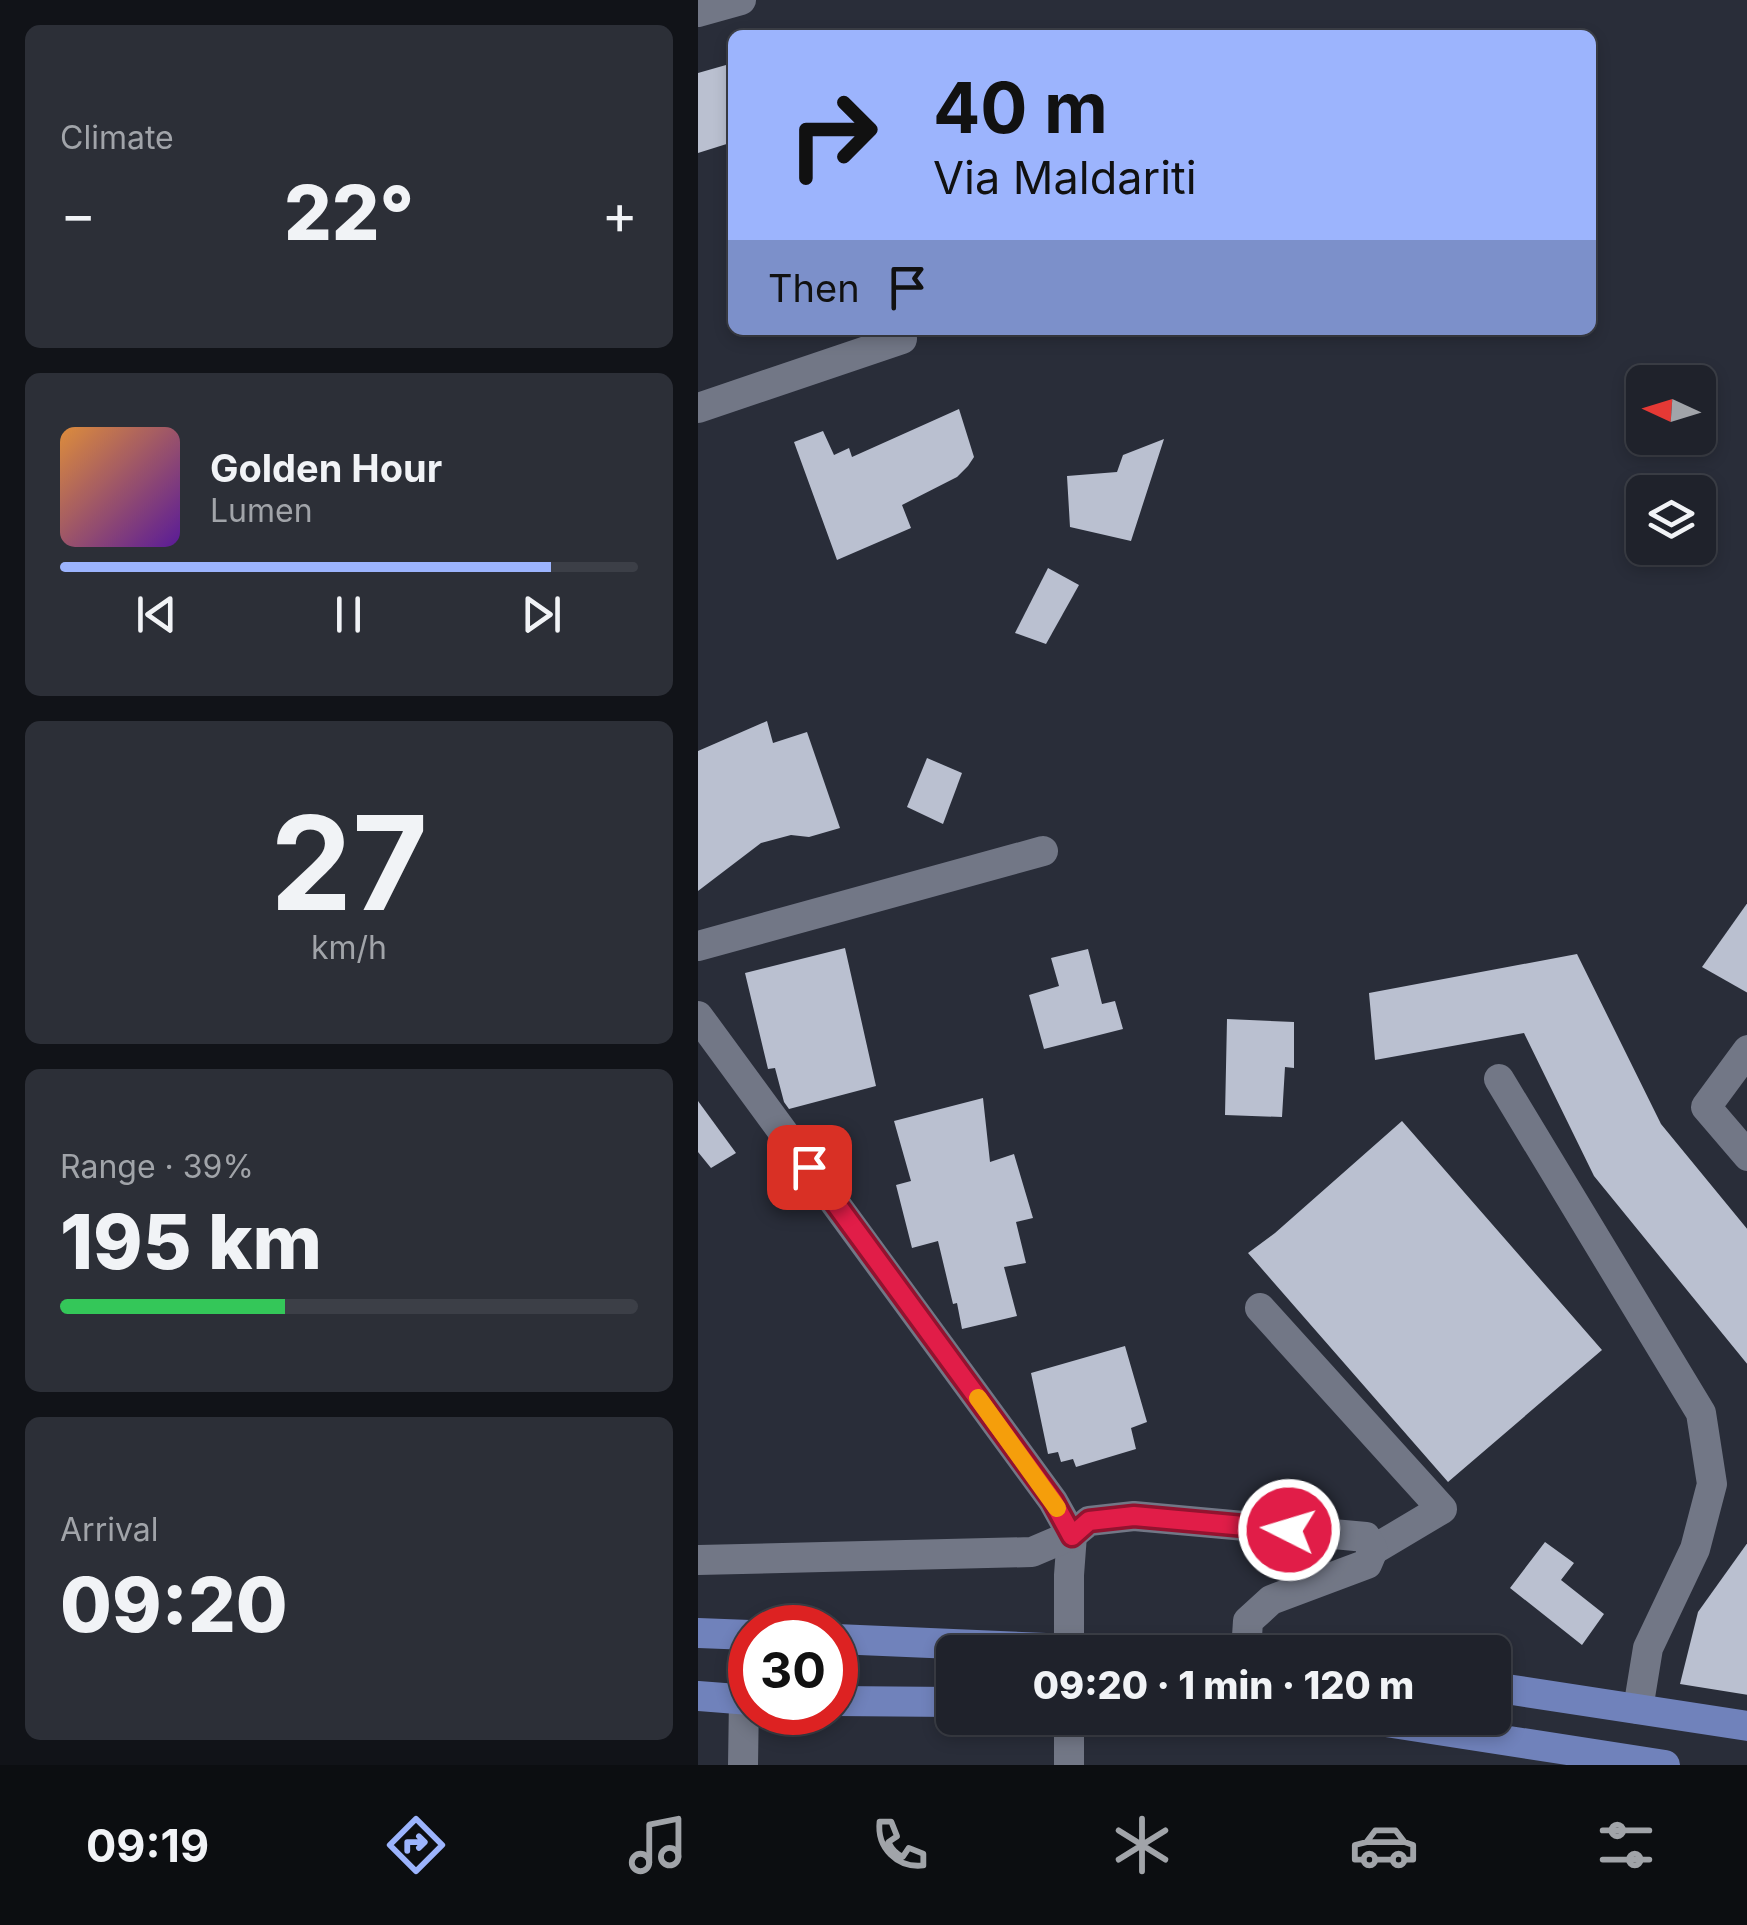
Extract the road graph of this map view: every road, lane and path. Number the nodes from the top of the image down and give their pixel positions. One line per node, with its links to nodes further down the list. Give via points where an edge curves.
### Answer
1 (741, 0): 2 (street)
2 (698, 12)
3 (902, 340): 4 (street)
4 (698, 408)
5 (1043, 851): 6 (street)
6 (698, 946)
7 (698, 1016): 12 (street, via 1042,1485)
8 (1748, 1050): 10 (street, via 1706,1107)
9 (1499, 1079): 26 (street, via 1700,1413 1712,1484 1695,1549 1648,1648)
10 (1748, 1156)
11 (1260, 1308): 13 (street, via 1442,1508)
12 (1072, 1536): 13 (street, via 1089,1521 1134,1516 1366,1538); 14 (street, via 1032,1552 1001,1554); 17 (street)
13 (1373, 1550): 18 (street, via 1367,1564 1271,1600 1248,1621)
14 (698, 1560)
15 (698, 1632): 16 (main road)
16 (728, 1634)
17 (1069, 1635)
18 (1247, 1635)
19 (858, 1640): 20 (main road)
20 (936, 1643)
21 (1511, 1690): 26 (main road)
22 (698, 1696): 23 (main road)
23 (728, 1698)
24 (858, 1701): 25 (main road)
25 (936, 1702)
26 (1638, 1709): 27 (main road)
27 (1748, 1726)
28 (745, 1735): 31 (street)
29 (1069, 1735): 32 (street)
30 (1470, 1735): 33 (main road)
31 (743, 1765)
32 (1069, 1765)
33 (1665, 1765)

